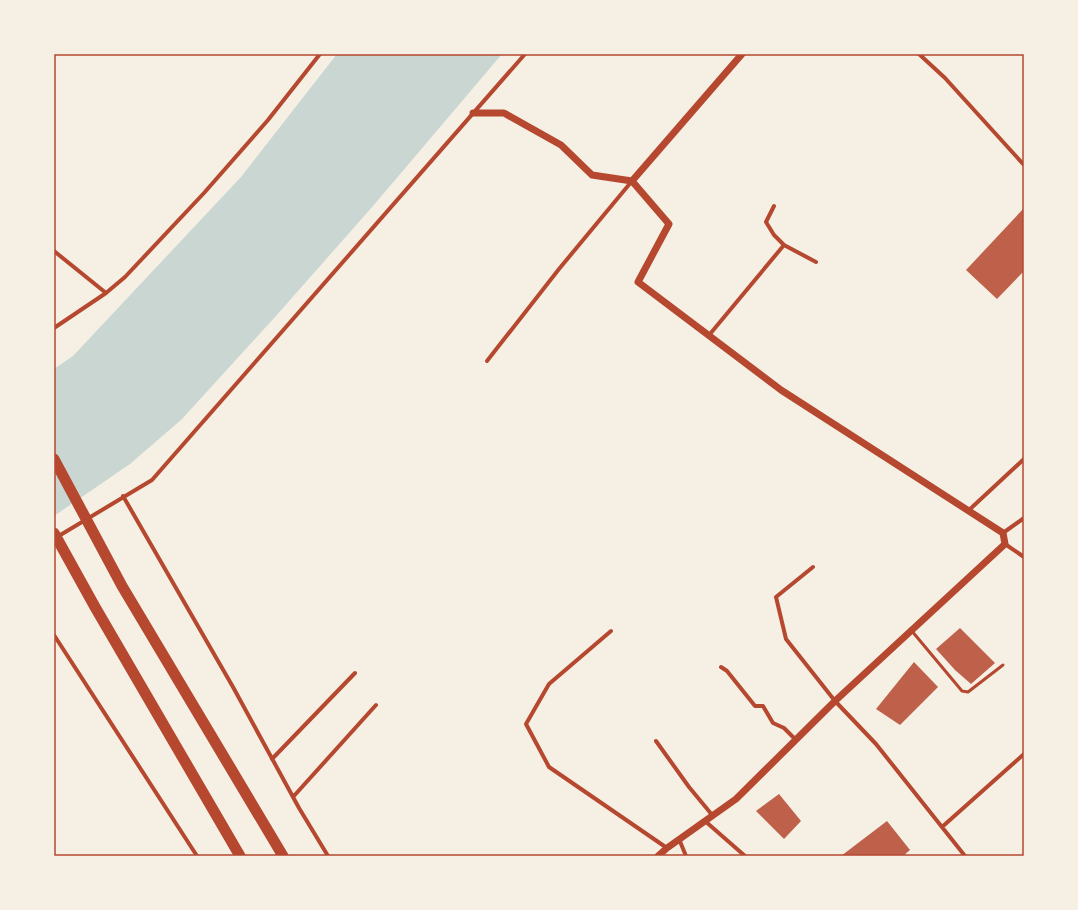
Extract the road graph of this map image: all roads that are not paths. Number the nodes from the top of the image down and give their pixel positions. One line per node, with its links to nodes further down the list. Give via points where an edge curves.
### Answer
1 (320, 54): 12 (street, via 268,120 204,193)
2 (525, 54): 5 (street)
3 (742, 54): 7 (street)
4 (919, 54): 6 (street, via 945,78)
5 (473, 113): 7 (street, via 504,113 561,145 592,175); 18 (street, via 152,480)
6 (1024, 165)
7 (632, 180): 14 (street, via 669,224 638,282); 15 (street)
8 (774, 206): 9 (street, via 766,222)
9 (784, 245): 11 (street); 14 (street)
10 (54, 251): 12 (street)
11 (816, 262)
12 (106, 293): 13 (street)
13 (54, 328)
14 (710, 334): 19 (street, via 781,390)
15 (487, 361)
16 (54, 459): 47 (highway, via 122,586)
17 (1024, 459): 19 (street)
18 (123, 496): 23 (street); 38 (street)
19 (968, 511): 22 (street)
20 (1024, 518): 22 (street)
21 (54, 532): 46 (highway)
22 (1003, 533): 24 (street)
23 (54, 539)
24 (1005, 544): 25 (street); 27 (street)
25 (1024, 557)
26 (813, 566): 33 (street, via 776,597 786,639)
27 (911, 630): 30 (lane, via 962,691 968,692); 33 (street)
28 (611, 631): 44 (street, via 549,684 526,724 549,767)
29 (54, 635): 45 (street)
30 (1003, 665)
31 (720, 667): 35 (street, via 727,671 756,706 763,706 773,723 784,728)
32 (355, 673): 38 (street)
33 (835, 701): 35 (street); 42 (street, via 876,744)
34 (376, 705): 39 (street)
35 (796, 740): 40 (street, via 736,799)
36 (656, 741): 40 (street)
37 (1024, 754): 42 (street)
38 (272, 759): 39 (street)
39 (293, 797): 48 (street)
40 (713, 816): 41 (street)
41 (705, 821): 43 (street); 51 (street)
42 (942, 827): 52 (street)
43 (679, 839): 44 (street); 50 (street)
44 (667, 848): 49 (street)
45 (197, 856)
46 (240, 856)
47 (282, 856)
48 (328, 856)
49 (658, 856)
50 (686, 856)
51 (744, 856)
52 (965, 856)

